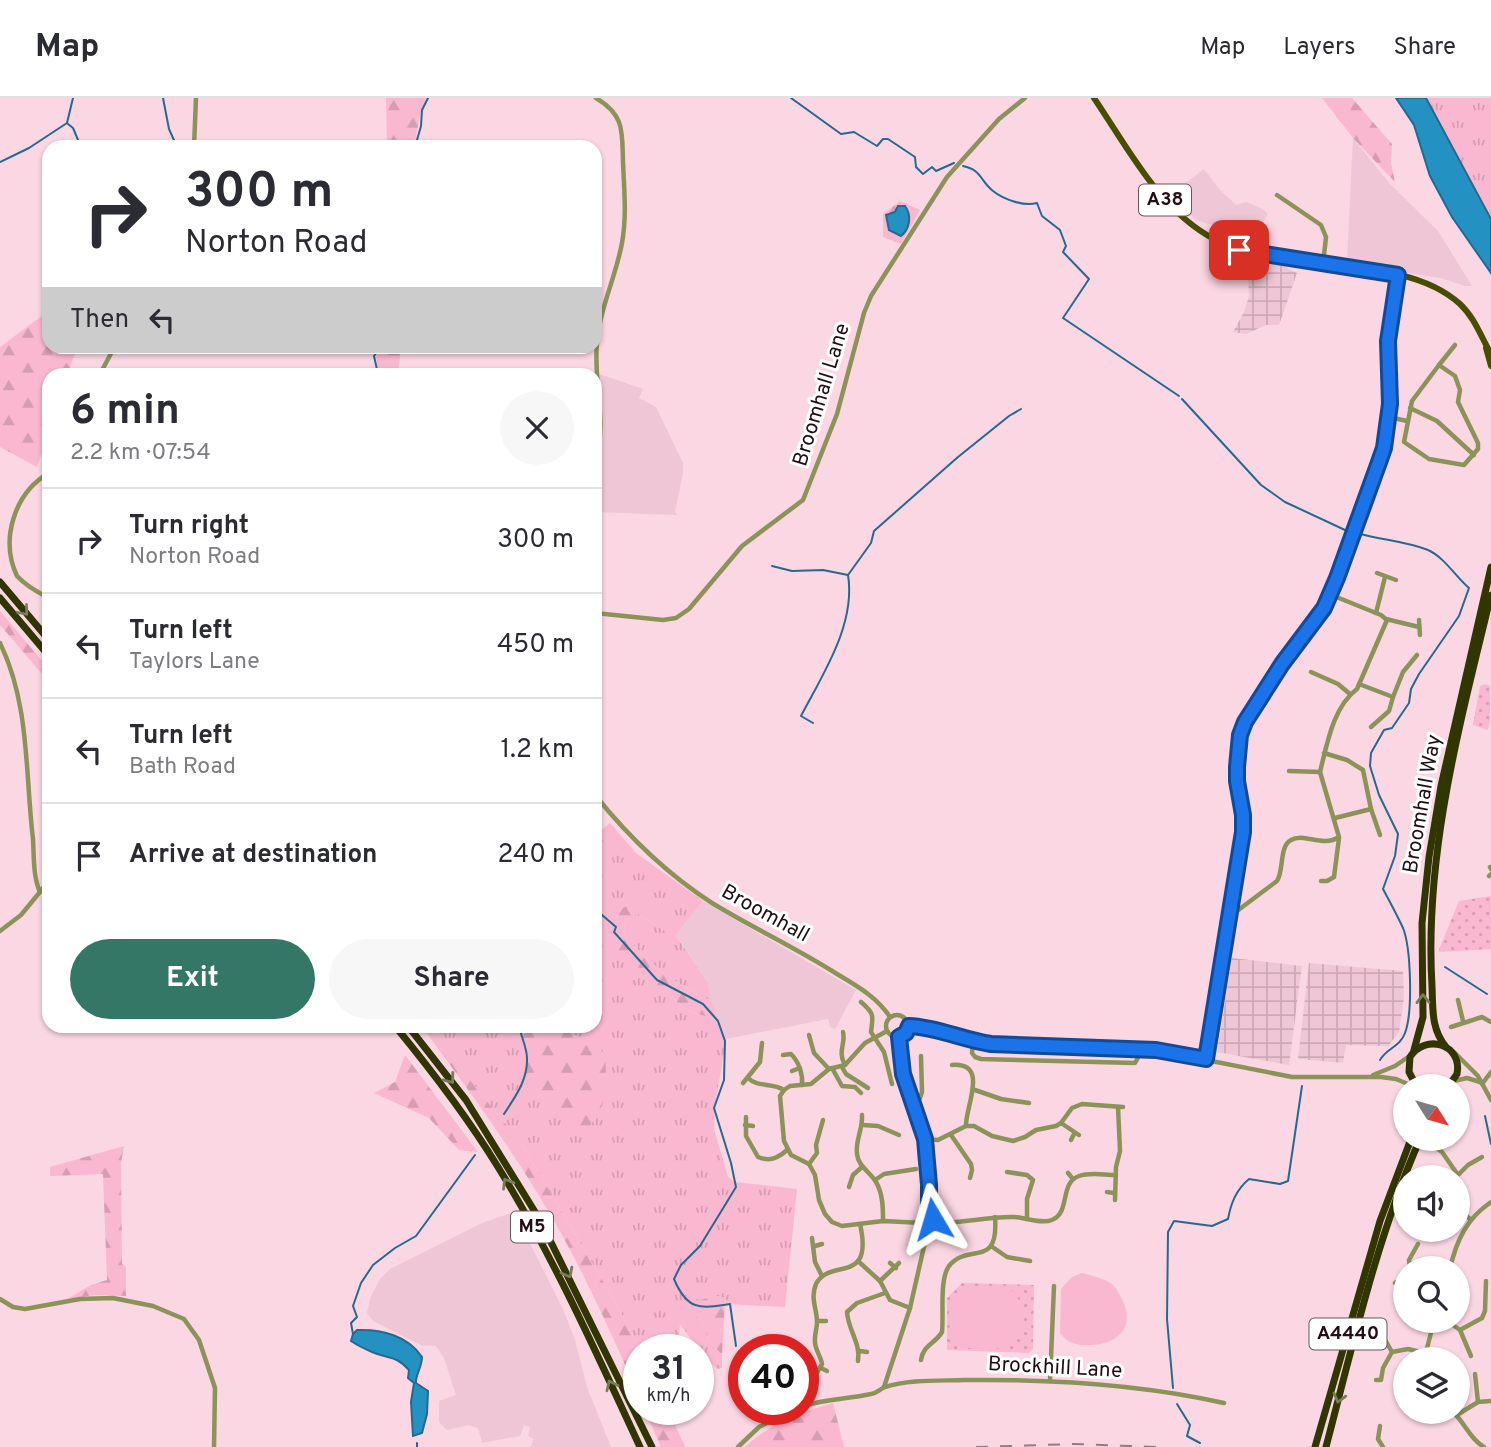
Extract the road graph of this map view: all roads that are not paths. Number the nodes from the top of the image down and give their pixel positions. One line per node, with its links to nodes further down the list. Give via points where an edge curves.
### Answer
1 (196, 98): 5 (street)
2 (596, 98): 9 (street, via 613,109 620,122 626,203 622,245)
3 (1025, 98): 29 (street, Broomhall Lane, via 999,119 947,177 871,296 837,414 803,500 742,546 681,616 663,620)
4 (1094, 98): 7 (main road, A38, via 1161,196 1191,224 1239,250)
5 (194, 140)
6 (1277, 195): 7 (street, via 1321,225 1326,237)
7 (1323, 264): 8 (main road, A38)
8 (1398, 275): 11 (main road, A38, via 1432,286 1460,304); 15 (street, via 1388,341)
9 (602, 315)
10 (1455, 345): 12 (street)
11 (1489, 349): 13 (main road, A38)
12 (1439, 365): 14 (street); 17 (street, via 1458,383 1458,402 1478,443)
13 (1491, 366)
14 (1410, 408): 16 (street); 17 (street, via 1437,421)
15 (1389, 417): 16 (street); 25 (street, via 1378,465)
16 (1407, 421): 17 (street, via 1404,442 1429,459 1464,465)
17 (1474, 455)
18 (42, 478): 24 (street, via 26,490 5,529 9,562 19,578)
19 (1491, 567): 73 (highway, Broomhall Way, one-way to 19, via 1423,1017 1422,923 1429,857)
20 (1377, 573): 21 (street)
21 (1385, 577): 22 (street); 28 (street)
22 (1396, 580)
23 (0, 582): 33 (highway, one-way to 33)
24 (42, 594)
25 (1329, 594): 28 (street); 54 (street, via 1240,735 1237,781 1243,832)
26 (1491, 596): 72 (highway, Broomhall Way, via 1451,769 1434,874 1430,935 1433,1017 1437,1033)
27 (0, 598): 36 (highway)
28 (1376, 613): 30 (street)
29 (602, 614)
30 (1386, 619): 32 (street); 39 (street)
31 (1419, 620): 32 (street)
32 (1419, 627): 34 (street)
33 (42, 632)
34 (1420, 635)
35 (0, 643): 53 (street, via 19,698)
36 (42, 648)
37 (1417, 655): 41 (street)
38 (1311, 672): 40 (street)
39 (1359, 684): 40 (street); 41 (street)
40 (1350, 694): 43 (street)
41 (1392, 697): 42 (street, via 1389,711)
42 (1371, 727)
43 (1324, 753): 45 (street); 47 (street, via 1363,770)
44 (1289, 771): 45 (street)
45 (1320, 772): 48 (street)
46 (602, 803): 58 (street, Broomhall, via 648,853 710,902 856,986 880,1003)
47 (1371, 809): 48 (street); 49 (street)
48 (1335, 818): 50 (street)
49 (1380, 835)
50 (1339, 837): 51 (street, via 1334,877); 54 (street, via 1325,842 1291,840 1277,881)
51 (1321, 881)
52 (42, 890): 53 (street)
53 (40, 892): 55 (street)
54 (1228, 918): 77 (street)
55 (0, 931)
56 (1458, 1000): 59 (street)
57 (861, 1002): 69 (street, via 872,1013)
58 (890, 1017): 61 (street, via 904,1017); 63 (street)
59 (1463, 1021): 60 (street, via 1482,1017); 62 (street)
60 (1491, 1022)
61 (909, 1026): 68 (street); 70 (street)
62 (1451, 1027)
63 (887, 1031): 68 (street); 69 (street)
64 (843, 1032): 79 (street)
65 (400, 1033): 190 (highway, M5, one-way to 65, via 519,1203 459,1110)
66 (413, 1033): 191 (highway, M5, one-way to 191, via 466,1100 540,1220)
67 (809, 1035): 81 (street, via 814,1053)
68 (899, 1037): 96 (street, via 903,1074)
69 (873, 1038): 79 (street); 90 (street, via 884,1052)
70 (973, 1041): 74 (street, via 972,1053 981,1059 1135,1063); 77 (street, via 1156,1050)
71 (762, 1043): 93 (street, via 760,1062 746,1080)
72 (1449, 1049): 73 (highway, via 1427,1044); 85 (highway, Broomhall Way, via 1458,1068); 89 (street, via 1473,1069)
73 (1413, 1052): 84 (highway); 86 (street, via 1395,1066)
74 (1140, 1054)
75 (783, 1055): 80 (street, via 793,1056)
76 (921, 1056): 96 (street, via 922,1092)
77 (1206, 1059): 86 (street, via 1292,1077)
78 (952, 1065): 94 (street, via 972,1074)
79 (844, 1066): 81 (street); 92 (street, via 846,1074)
80 (800, 1068): 82 (street); 91 (street)
81 (830, 1069): 91 (street, via 811,1084); 95 (street, via 842,1086 855,1087)
82 (792, 1071)
83 (1491, 1072): 89 (street)
84 (1410, 1074)
85 (1455, 1074)
86 (1369, 1076): 87 (street)
87 (1393, 1079)
88 (1470, 1079): 89 (street)
89 (1481, 1083): 97 (street)
90 (892, 1084)
91 (802, 1085): 93 (street)
92 (868, 1088)
93 (784, 1090): 111 (street, via 780,1096)
94 (975, 1090): 98 (street); 106 (street)
95 (861, 1093)
96 (912, 1100): 109 (street)
97 (1491, 1100)
98 (1028, 1103)
99 (862, 1115): 104 (street)
100 (746, 1116): 103 (street)
101 (823, 1120): 115 (street, via 817,1153)
102 (1061, 1123): 106 (street, via 1013,1141); 110 (street, via 1076,1134); 123 (street, via 1072,1108 1082,1104 1121,1107 1123,1135)
103 (745, 1125): 105 (street); 111 (street, via 748,1142 758,1157 769,1160)
104 (863, 1125): 107 (street, via 895,1129); 117 (street, via 856,1153)
105 (753, 1126)
106 (966, 1126): 108 (street)
107 (900, 1135)
108 (951, 1135): 109 (street); 124 (street, via 975,1171)
109 (925, 1139): 132 (street)
110 (1071, 1140)
111 (787, 1150): 115 (street)
112 (1406, 1152): 193 (highway, A4440, via 1380,1221)
113 (1414, 1152): 194 (highway, A4440, one-way to 194, via 1386,1229)
114 (1482, 1157): 116 (street)
115 (809, 1164): 139 (street, via 825,1214 842,1226)
116 (1468, 1165)
117 (862, 1167): 122 (street); 126 (street)
118 (916, 1169): 126 (street, via 908,1167)
119 (1007, 1172): 134 (street, via 1033,1180)
120 (846, 1173): 122 (street)
121 (1068, 1173): 125 (street)
122 (853, 1175): 127 (street)
123 (1116, 1175): 125 (street); 129 (street)
124 (970, 1178)
125 (1073, 1179): 134 (street, via 1060,1214 1053,1220)
126 (876, 1180): 136 (street)
127 (849, 1187)
128 (1107, 1192): 129 (street)
129 (1114, 1193): 130 (street)
130 (1115, 1200)
131 (1491, 1202): 135 (street)
132 (929, 1217): 137 (street); 138 (street)
133 (995, 1217): 134 (street); 138 (street); 145 (street)
134 (1027, 1218)
135 (1470, 1219)
136 (883, 1221): 137 (street); 139 (street)
137 (922, 1223): 140 (street)
138 (934, 1223): 140 (street)
139 (860, 1224): 148 (street, via 863,1242)
140 (928, 1229): 158 (street)
141 (812, 1238): 144 (street)
142 (821, 1244): 144 (street)
143 (1418, 1244): 146 (street)
144 (814, 1246): 152 (street)
145 (991, 1246): 147 (street); 168 (street, via 950,1265 944,1278 942,1332 925,1347)
146 (1411, 1256)
147 (1021, 1260): 149 (street); 151 (street)
148 (858, 1261): 152 (street); 153 (street)
149 (1030, 1261)
150 (890, 1263): 153 (street, via 897,1265)
151 (1020, 1266)
152 (822, 1276): 159 (street, via 814,1295)
153 (880, 1281): 156 (street)
154 (1486, 1281): 161 (street, via 1485,1311)
155 (1054, 1286): 175 (street)
156 (885, 1293): 158 (street); 164 (street, via 857,1303 847,1312)
157 (0, 1299): 189 (street, via 25,1310 113,1298 153,1306 184,1320 199,1340 215,1388)
158 (910, 1308): 178 (street)
159 (817, 1321): 160 (street); 170 (street, via 815,1345)
160 (826, 1321)
161 (1470, 1325)
162 (1380, 1331): 166 (street)
163 (1461, 1333): 167 (street)
164 (860, 1351): 165 (street); 169 (street)
165 (867, 1352)
166 (1392, 1352): 174 (street)
167 (1471, 1356)
168 (921, 1360)
169 (858, 1361)
170 (821, 1368): 171 (street); 172 (street)
171 (819, 1371)
172 (827, 1371)
173 (1475, 1374): 177 (street)
174 (1381, 1380)
175 (1051, 1381): 178 (street, Brockhill Lane, via 930,1381); 182 (street, Brockhill Lane, via 1172,1391)
176 (1470, 1382): 177 (street)
177 (1475, 1382): 181 (street)
178 (883, 1387): 179 (street, Brockhill Lane, via 873,1394)
179 (819, 1401)
180 (1491, 1401): 181 (street)
181 (1478, 1402): 183 (street)
182 (1224, 1404)
183 (1470, 1406)
184 (1462, 1424): 195 (street)
185 (763, 1425): 192 (street)
186 (1380, 1426): 187 (street)
187 (1381, 1445): 188 (street)
188 (1374, 1446)
189 (214, 1447)
190 (640, 1447)
191 (652, 1447)
192 (738, 1447)
193 (1315, 1447)
194 (1326, 1447)
195 (1482, 1447)

